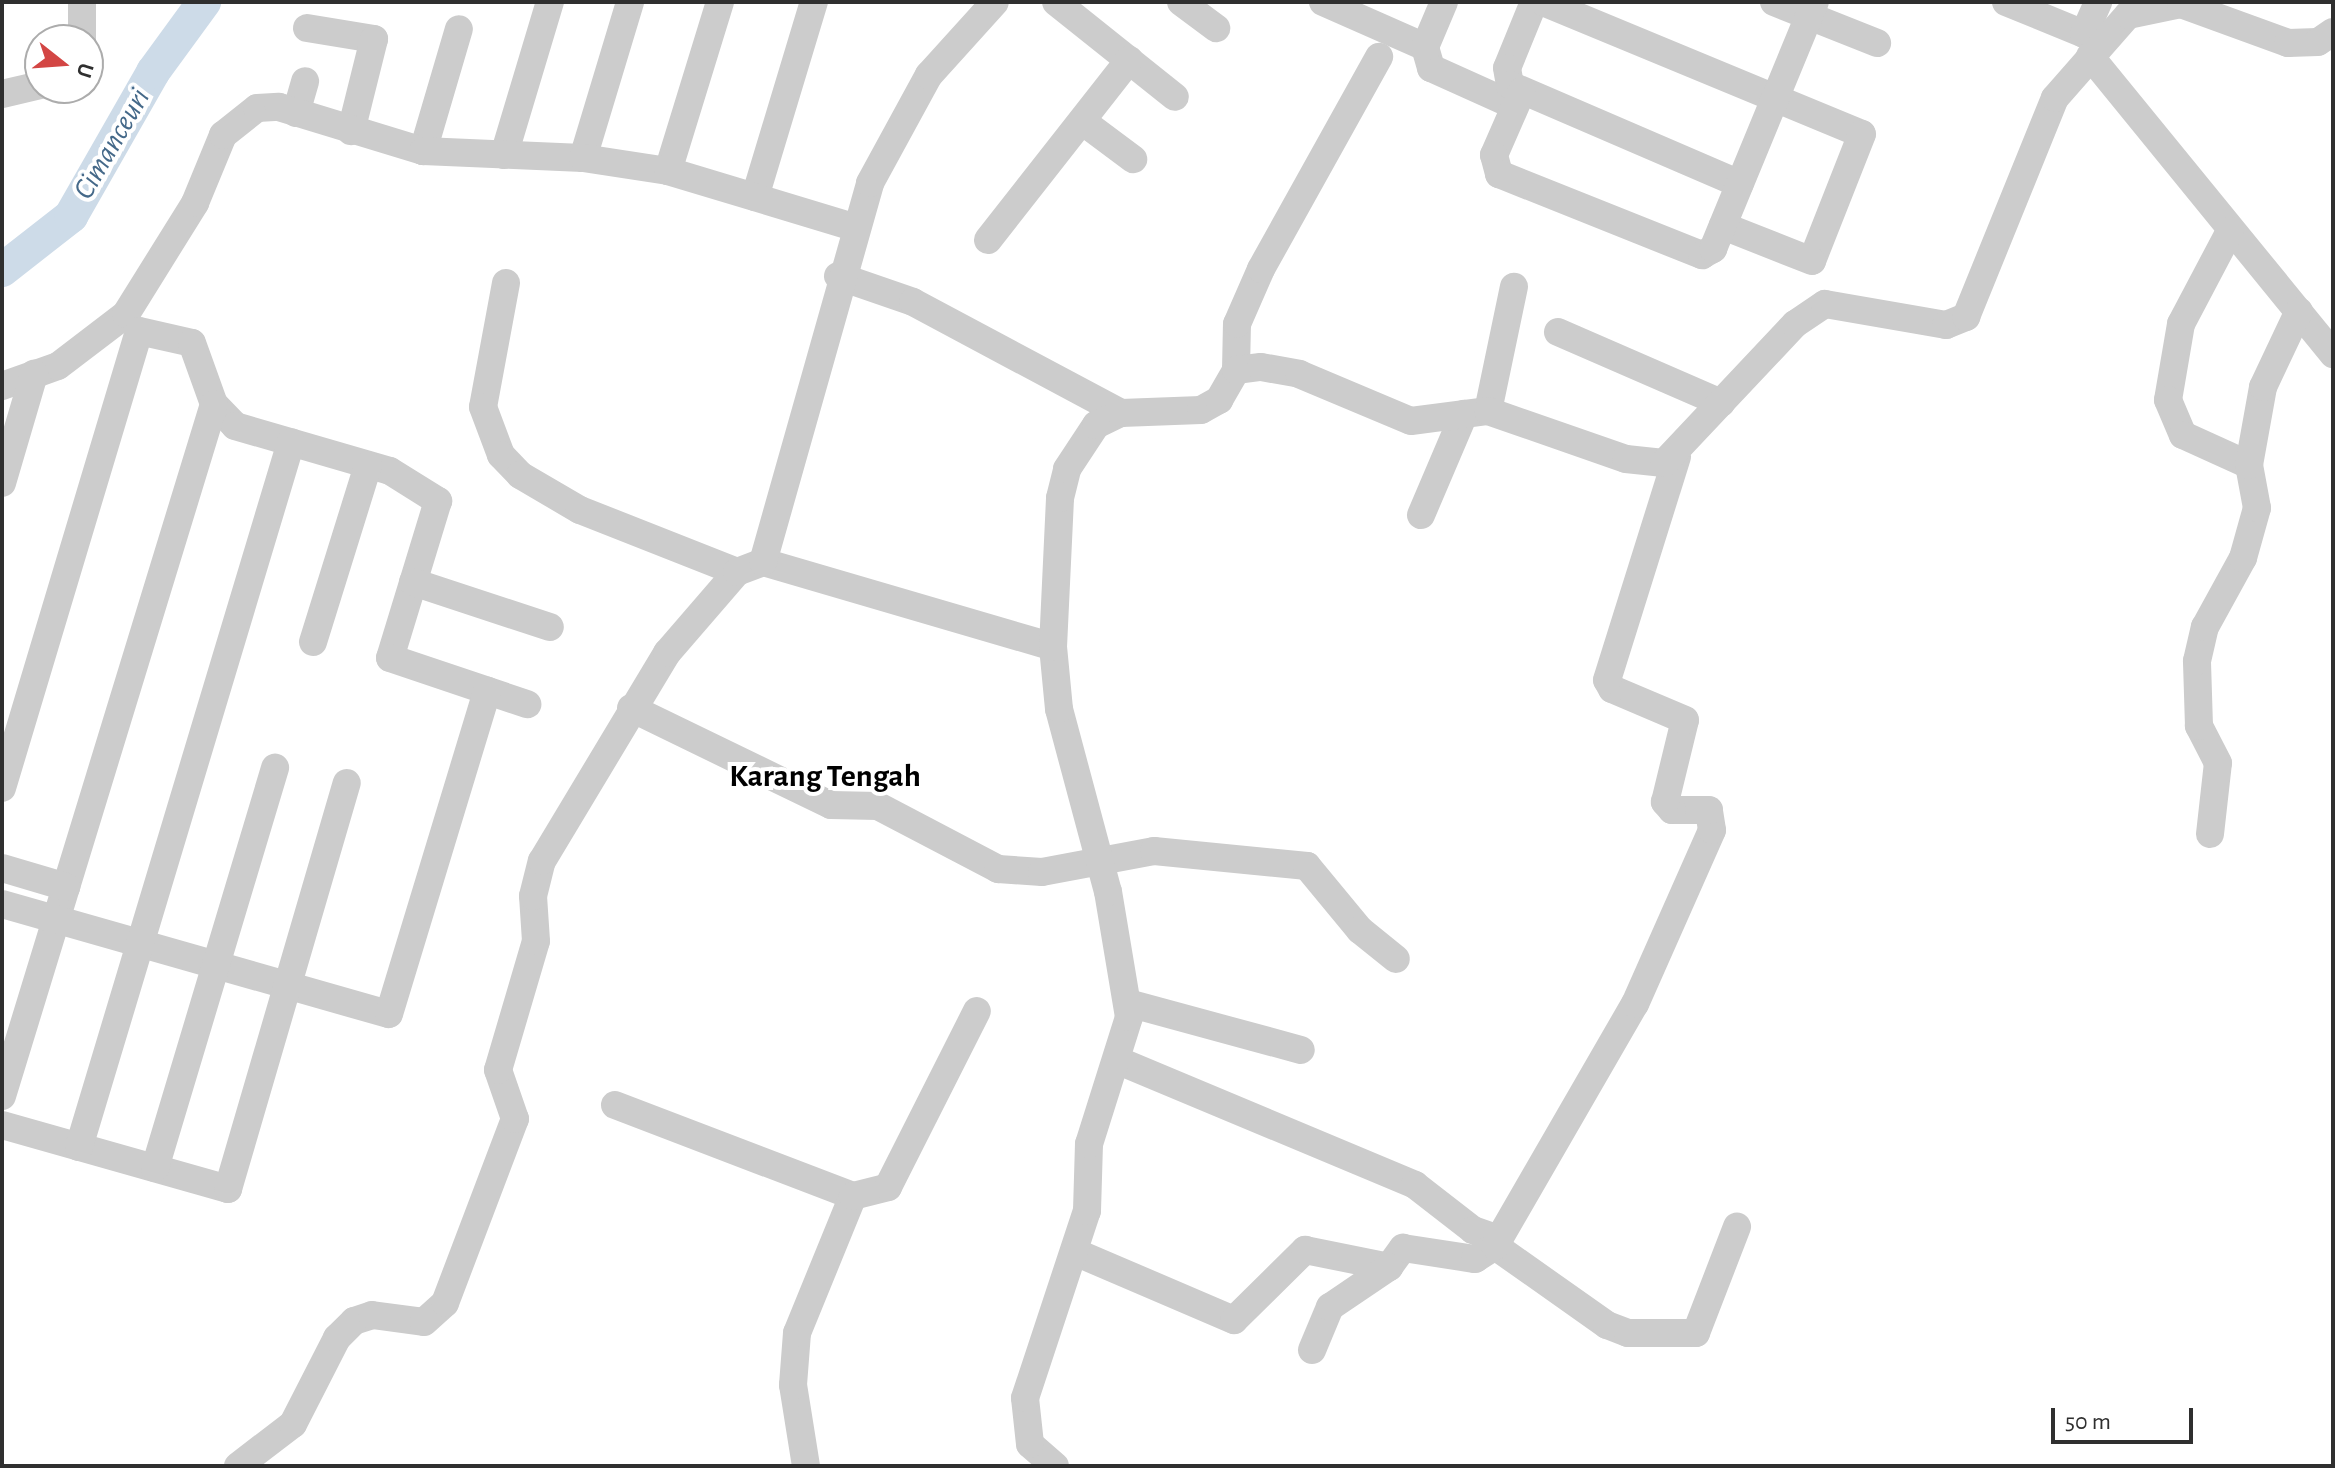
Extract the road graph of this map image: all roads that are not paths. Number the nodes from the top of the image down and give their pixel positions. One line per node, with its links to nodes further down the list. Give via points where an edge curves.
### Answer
1 (82, 2): 19 (street)
2 (550, 2): 39 (street)
3 (630, 2): 40 (street)
4 (720, 2): 42 (street)
5 (814, 2): 44 (street)
6 (1056, 2): 28 (street)
7 (1181, 2): 21 (street)
8 (1323, 2): 17 (street)
9 (1444, 2): 25 (street)
10 (1534, 2): 33 (street, via 1507,68)
11 (1543, 2): 34 (street)
12 (1774, 2): 18 (street)
13 (2006, 2): 14 (street, via 2084,34)
14 (2098, 2)
15 (987, 4): 46 (street, via 906,108)
16 (2132, 8): 24 (street, via 2181,4 2288,43); 26 (street)
17 (1356, 9): 25 (street)
18 (1812, 9): 23 (street); 34 (street)
19 (82, 24)
20 (307, 28): 37 (street, via 374,39)
21 (1216, 28)
22 (459, 29): 38 (street)
23 (1877, 43)
24 (2328, 44)
25 (1425, 47): 33 (street, via 1431,68)
26 (2090, 56): 47 (street); 58 (street, via 2041,124 1966,317 1946,325 1825,304 1795,324)
27 (1379, 57): 55 (street, via 1261,269 1237,324)
28 (1129, 60): 32 (street); 36 (street)
29 (305, 81): 35 (street)
30 (24, 89): 31 (street)
31 (2, 94)
32 (1175, 97)
33 (1518, 98): 43 (street); 45 (street, via 1494,155 1499,174 1693,256 1713,249)
34 (1775, 98): 43 (street); 45 (street, via 1862,134 1812,261)
35 (296, 113): 37 (street); 56 (street, via 257,108 223,135 195,203 126,314 58,366)
36 (1082, 121): 41 (street); 48 (street)
37 (351, 131): 38 (street)
38 (423, 151): 39 (street)
39 (504, 155): 40 (street)
40 (583, 158): 42 (street)
41 (1133, 159)
42 (668, 171): 44 (street)
43 (1740, 184): 45 (street)
44 (755, 197): 46 (street)
45 (1723, 226)
46 (854, 227): 49 (street)
47 (2230, 231): 52 (street); 65 (street, via 2181,324 2168,400 2183,435)
48 (988, 240)
49 (838, 276): 61 (street, via 913,302); 68 (street)
50 (506, 283): 68 (street, via 483,407 501,455 520,475 580,510)
51 (1514, 287): 60 (street)
52 (2299, 311): 54 (street); 65 (street, via 2263,387)
53 (1558, 332): 58 (street)
54 (2333, 354)
55 (1236, 370): 60 (street, via 1299,374 1411,421); 61 (street, via 1219,400 1201,410)
56 (34, 374): 57 (street); 66 (street)
57 (2, 386)
58 (1721, 403): 63 (street)
59 (214, 404): 62 (street, via 235,426); 78 (street, via 192,343 139,331); 82 (street)
60 (1476, 412): 63 (street, via 1641,463); 67 (street)
61 (1121, 413): 72 (street, via 1096,425 1067,469 1057,516)
62 (291, 442): 64 (street); 85 (street)
63 (1677, 457): 100 (street, via 1607,680 1612,689 1685,720 1665,802 1672,810 1709,810 1712,830 1635,1004)
64 (368, 465): 69 (street, via 438,501); 71 (street)
65 (2249, 465): 79 (street, via 2257,508 2233,588 2205,627 2197,661 2199,726 2218,763)
66 (2, 483)
67 (1421, 515)
68 (750, 567): 72 (street); 75 (street)
69 (413, 582): 70 (street); 73 (street, via 390,658)
70 (550, 627)
71 (313, 642)
72 (1053, 647): 80 (street, via 1059,709)
73 (487, 691): 74 (street); 88 (street, via 389,1014)
74 (527, 704)
75 (631, 708): 80 (street, via 831,805 878,806 998,869 1042,872); 104 (street, via 538,871 536,941 498,1070 515,1119 445,1303 424,1322 372,1315 354,1321 337,1338 293,1424)
76 (275, 768): 87 (street)
77 (347, 783): 88 (street)
78 (2, 788)
79 (2210, 834)
80 (1094, 857): 86 (street, via 1212,852 1307,866 1360,930); 89 (street)
81 (2, 868): 82 (street)
82 (66, 887): 84 (street)
83 (2, 904): 84 (street)
84 (56, 919): 85 (street); 93 (street)
85 (140, 944): 87 (street); 96 (street)
86 (1396, 959)
87 (216, 965): 88 (street); 97 (street)
88 (289, 986): 97 (street, via 228,1189)
89 (1128, 1003): 91 (street); 92 (street)
90 (977, 1011): 98 (street, via 888,1187)
91 (1301, 1050)
92 (1119, 1061): 100 (street, via 1415,1185); 101 (street, via 1089,1144 1087,1211)
93 (2, 1096)
94 (615, 1105): 98 (street)
95 (2, 1125): 96 (street)
96 (79, 1147): 97 (street)
97 (155, 1168)
98 (853, 1196): 105 (street, via 797,1333 793,1385)
99 (1737, 1227): 100 (street, via 1696,1333 1628,1333 1607,1325)
100 (1497, 1243): 102 (street, via 1475,1259 1403,1248)
101 (1075, 1252): 102 (street, via 1234,1320 1305,1250); 106 (street, via 1023,1411 1030,1444)
102 (1389, 1267): 103 (street, via 1330,1307)
103 (1312, 1350)
104 (238, 1466)
105 (806, 1466)
106 (1055, 1466)

